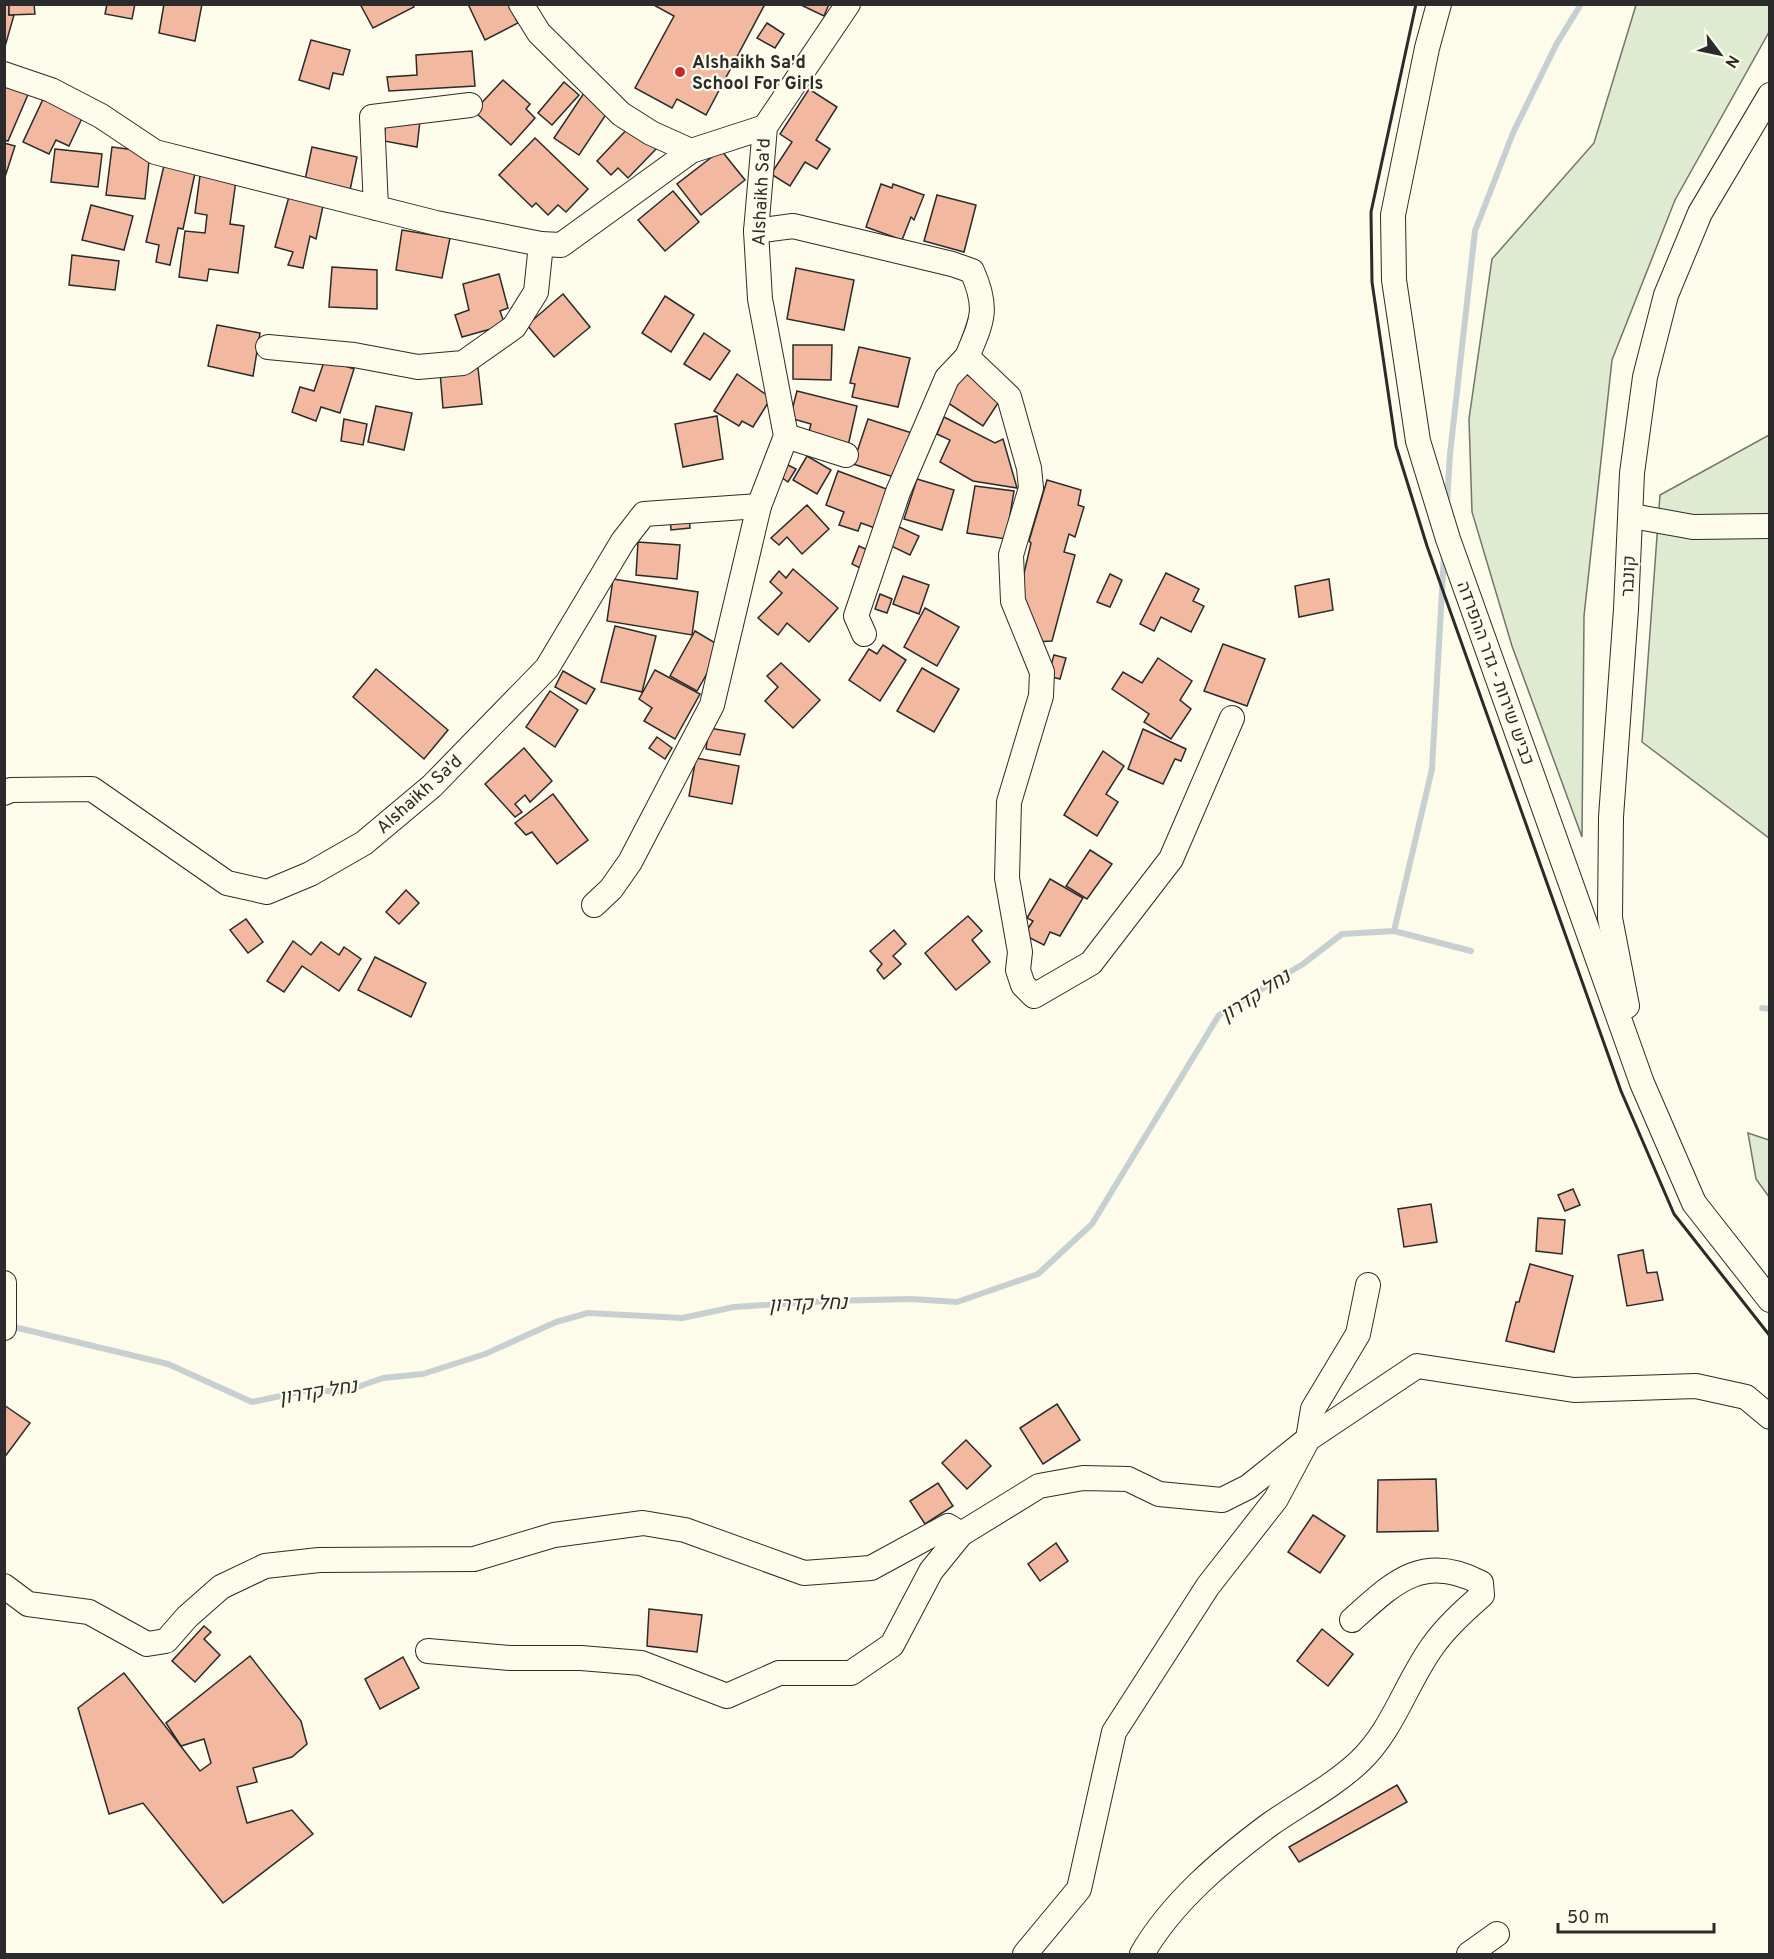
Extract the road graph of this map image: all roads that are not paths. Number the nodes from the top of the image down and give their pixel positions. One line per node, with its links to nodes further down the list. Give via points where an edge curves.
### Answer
1 (521, 4): 8 (street, via 539,33 621,114)
2 (848, 4): 7 (street, Alshaikh Sa'd)
3 (1439, 4): 23 (street, כביש שירות - גדר ההפרדה, via 1393,214 1394,280 1418,441 1448,539)
4 (4, 74): 9 (street, via 51,90 101,116 155,152)
5 (1770, 95): 17 (street, קונבר, via 1700,213 1666,295 1645,377 1632,473)
6 (470, 105): 9 (street, via 372,117)
7 (765, 127): 8 (street); 10 (street, Alshaikh Sa'd)
8 (691, 151): 11 (street, via 561,245)
9 (376, 208): 11 (street)
10 (756, 231): 13 (street, via 794,226 972,272 980,288 983,318); 14 (street, Alshaikh Sa'd, via 760,299)
11 (541, 244): 12 (street, via 536,292 514,327 463,363 418,367 354,355)
12 (268, 347)
13 (967, 357): 19 (street, via 947,378 898,492 856,616); 20 (street, via 1009,397 1029,468 1031,488 1011,555 1013,601 1042,672 1041,696 1009,802 1007,878 1020,952 1018,970 1023,985 1034,996 1091,963 1171,859)
14 (786, 436): 15 (street); 16 (street)
15 (846, 455)
16 (759, 506): 21 (street, Alshaikh Sa'd, via 644,514 623,541 547,668 432,786 364,843 310,874 267,892 227,883 92,789); 22 (street, via 712,705 630,862 611,889)
17 (1632, 516): 18 (street, via 1693,527); 23 (street, קונבר, via 1611,817 1610,918)
18 (1770, 526)
19 (864, 634)
20 (1232, 718)
21 (4, 793)
22 (594, 904)
23 (1642, 1083): 26 (street, כביש שירות - גדר ההפרדה, via 1694,1203)
24 (1368, 1285): 29 (street, via 1358,1334 1313,1409)
25 (6, 1288): 27 (street)
26 (1770, 1300)
27 (4, 1328)
28 (1770, 1417): 29 (street, via 1746,1397 1696,1386 1574,1390 1417,1366)
29 (1308, 1439): 30 (street, via 1248,1487 1222,1500 1159,1494 1128,1479 1083,1478 1039,1486); 35 (street, via 1276,1499 1209,1586 1114,1732 1079,1889)
30 (961, 1534): 31 (street, via 948,1526 871,1568 804,1573 685,1530 643,1523 554,1535 474,1559 320,1560 265,1566 221,1587 166,1641 147,1644 89,1612 28,1604); 33 (street, via 931,1571 892,1645 851,1673 779,1673 727,1696 641,1663)
31 (4, 1586)
32 (1352, 1620): 36 (street, via 1408,1574 1438,1570 1464,1574 1481,1583 1482,1595 1431,1648 1384,1733 1359,1762 1212,1871 1154,1934)
33 (429, 1651)
34 (1497, 1934): 37 (street)
35 (1025, 1954)
36 (1142, 1954)
37 (1469, 1954)

